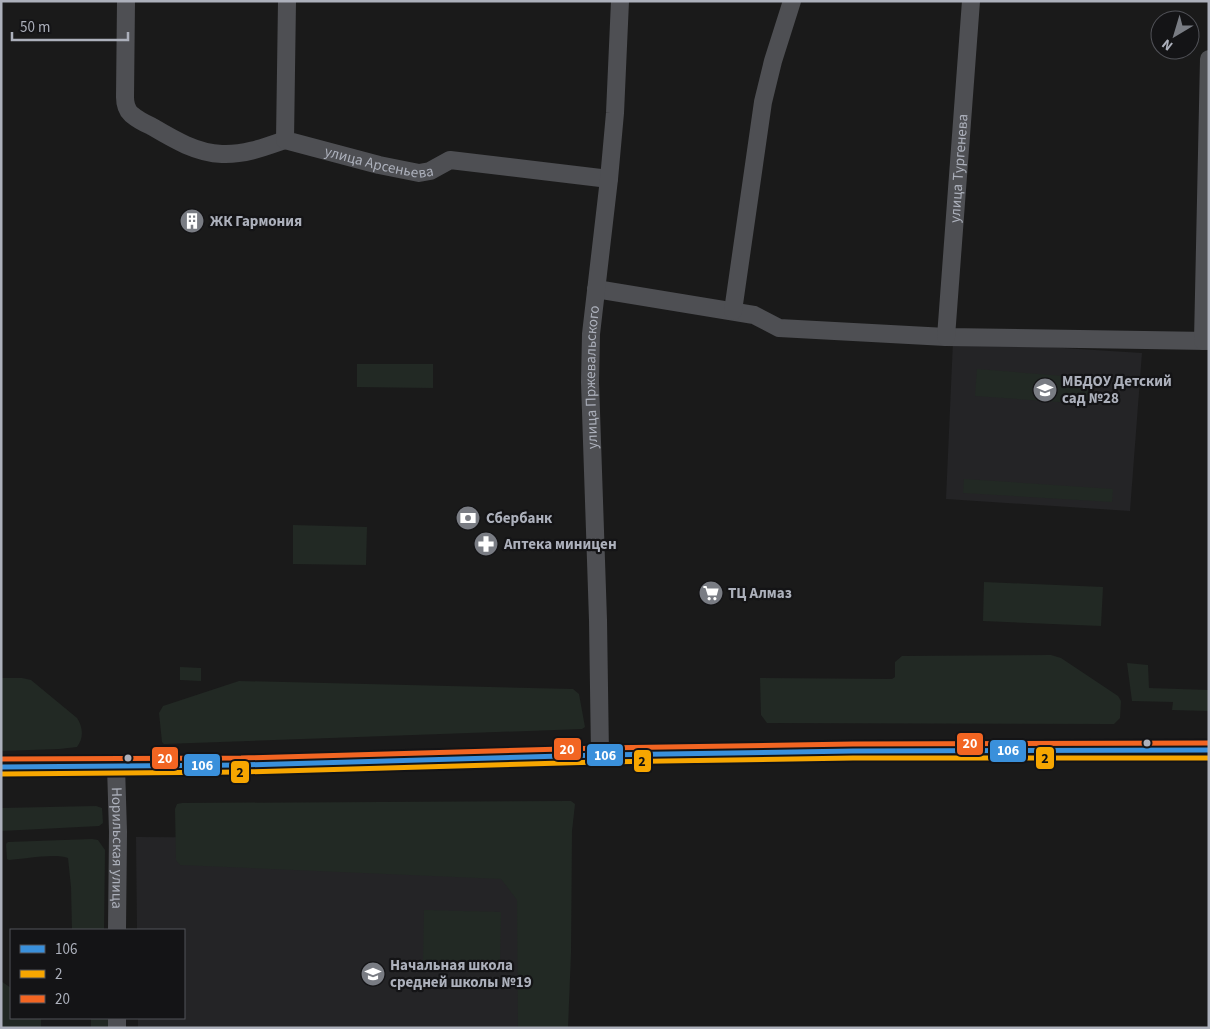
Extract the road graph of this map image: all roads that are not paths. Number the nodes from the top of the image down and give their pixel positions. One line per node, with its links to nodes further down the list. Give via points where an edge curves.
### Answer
1 (126, 1): 7 (street, via 126,106 131,114 205,152 242,152)
2 (287, 1): 7 (street)
3 (620, 1): 8 (street, улица Пржевальского)
4 (792, 1): 10 (street, via 763,102)
5 (971, 1): 11 (street, улица Тургенева)
6 (1209, 59): 12 (street)
7 (285, 140): 8 (street, улица Арсеньева, via 419,173 450,160)
8 (609, 179): 9 (street, улица Пржевальского)
9 (596, 289): 10 (street); 14 (street, улица Пржевальского, via 590,382)
10 (733, 311): 11 (street, via 754,315 779,328)
11 (946, 337): 12 (street)
12 (1206, 341)
13 (1209, 750): 14 (main road)
14 (600, 755): 15 (main road)
15 (116, 766): 16 (main road); 17 (street, Норильская улица)
16 (1, 768)
17 (118, 929)

